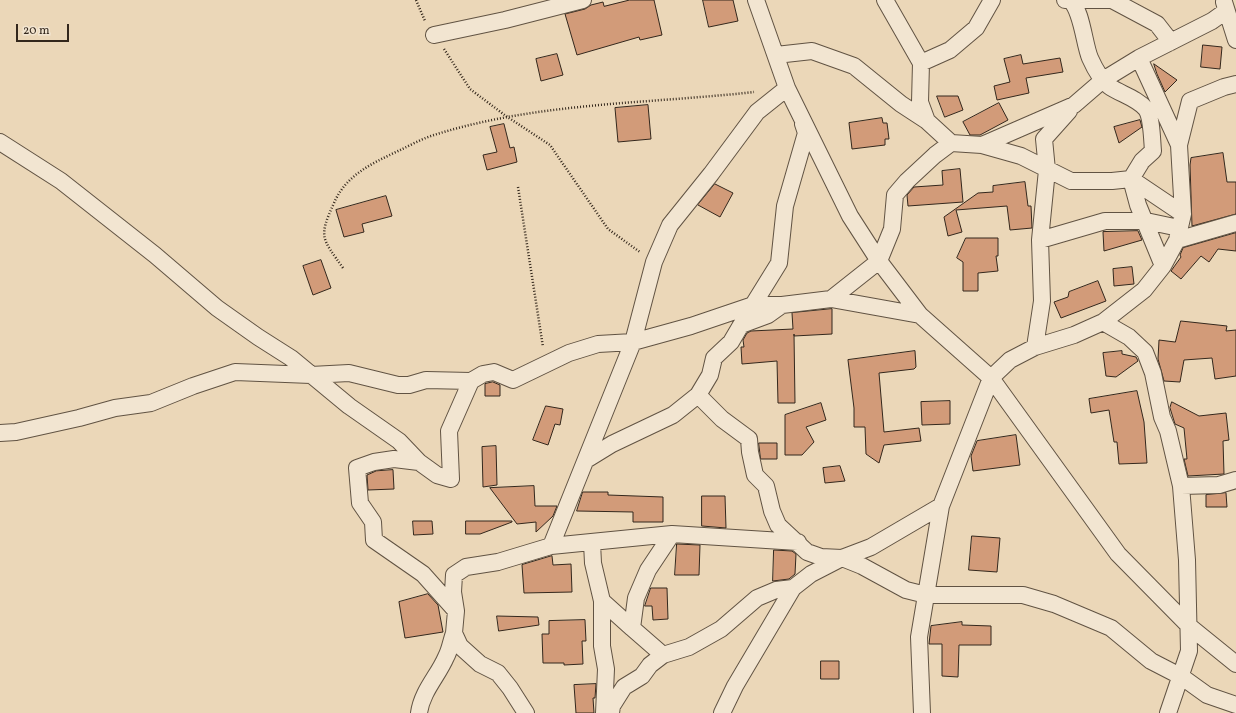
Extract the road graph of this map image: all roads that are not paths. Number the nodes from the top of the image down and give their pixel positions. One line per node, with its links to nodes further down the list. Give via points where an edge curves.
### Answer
1 (583, 0): 8 (street)
2 (756, 0): 11 (street)
3 (885, 0): 13 (street)
4 (992, 0): 13 (street, via 976,28 950,50)
5 (1069, 0): 6 (street); 14 (street, via 1081,23 1090,58)
6 (1113, 0): 10 (street, via 1157,24)
7 (1225, 5): 9 (street); 10 (street, via 1212,21)
8 (434, 35)
9 (1236, 40)
10 (1171, 42): 12 (street)
11 (776, 55): 16 (street); 19 (street, via 812,51 854,66 901,104)
12 (1139, 58): 14 (street); 23 (street)
13 (921, 63): 19 (street, via 920,102)
14 (1103, 80): 17 (street); 25 (street, via 1146,109 1152,129 1153,151 1142,161)
15 (1236, 84): 23 (street, via 1190,101)
16 (788, 88): 18 (street); 37 (street, via 757,112 670,224 654,262)
17 (1074, 105): 22 (street); 24 (street, via 1044,139)
18 (802, 118): 30 (street, via 850,216); 34 (street, via 806,133 785,206 778,263)
19 (927, 121): 21 (street)
20 (0, 142): 39 (street, via 61,181 217,308 291,358)
21 (951, 143): 22 (street); 30 (street, via 895,194 892,229)
22 (982, 145): 24 (street, via 1021,156)
23 (1179, 145): 28 (street)
24 (1047, 170): 25 (street, via 1071,181); 29 (street)
25 (1131, 179): 26 (street); 28 (street)
26 (1146, 221): 28 (street); 29 (street, via 1105,221); 31 (street)
27 (1236, 223): 28 (street)
28 (1180, 227): 31 (street)
29 (1040, 240): 38 (street, via 1042,301)
30 (879, 261): 32 (street); 35 (street)
31 (1163, 266): 36 (street, via 1144,290)
32 (831, 299): 33 (street); 35 (street)
33 (782, 304): 34 (street); 42 (street, via 768,315 741,325 731,342 714,358 710,375)
34 (753, 305): 37 (street)
35 (920, 315): 40 (street)
36 (1103, 322): 38 (street, via 1074,335); 47 (street, via 1129,338 1145,352 1153,373)
37 (633, 342): 41 (street, via 598,344 569,353 513,380 494,372 483,374); 44 (street)
38 (1035, 347): 40 (street, via 1010,360)
39 (311, 375): 41 (street, via 348,373 398,385 426,380); 43 (street, via 235,372 151,403 115,408 16,432); 45 (street, via 399,441)
40 (991, 378): 48 (street); 58 (street, via 1118,554)
41 (471, 381): 45 (street, via 450,431 451,479 436,475)
42 (698, 395): 44 (street, via 673,415 612,444); 50 (street, via 722,419 749,439 756,474 766,486 778,524)
43 (0, 433)
44 (586, 460): 52 (street)
45 (419, 462): 57 (street, via 394,459 358,468 360,503 373,522 374,540 423,574)
46 (1236, 480): 47 (street, via 1219,484)
47 (1180, 486): 58 (street)
48 (942, 506): 53 (street, via 871,547); 55 (street)
49 (672, 534): 50 (street); 51 (street); 59 (street, via 648,570 636,598)
50 (798, 542): 53 (street, via 807,552 822,558)
51 (592, 543): 52 (street); 56 (street, via 593,563)
52 (551, 546): 57 (street, via 498,562 466,567 454,575)
53 (842, 558): 54 (street, via 810,574); 55 (street, via 906,590)
54 (793, 588): 61 (street, via 776,590 757,598 721,629 689,648); 69 (street, via 735,686)
55 (926, 595): 63 (street, via 1022,595 1054,604 1111,628 1151,661); 70 (street, via 919,637)
56 (602, 601): 59 (street); 67 (street, via 602,646 606,669)
57 (456, 611): 60 (street)
58 (1190, 626): 62 (street); 63 (street, via 1189,651)
59 (632, 628): 61 (street)
60 (454, 633): 65 (street, via 446,657 420,704); 66 (street, via 460,646 480,664 498,673)
61 (663, 655): 68 (street, via 650,665 642,676 624,687 612,706)
62 (1236, 664)
63 (1182, 677): 64 (street, via 1207,695); 71 (street)
64 (1236, 705)
65 (419, 713)
66 (526, 713)
67 (604, 713)
68 (611, 713)
69 (722, 713)
70 (922, 713)
71 (1168, 713)

